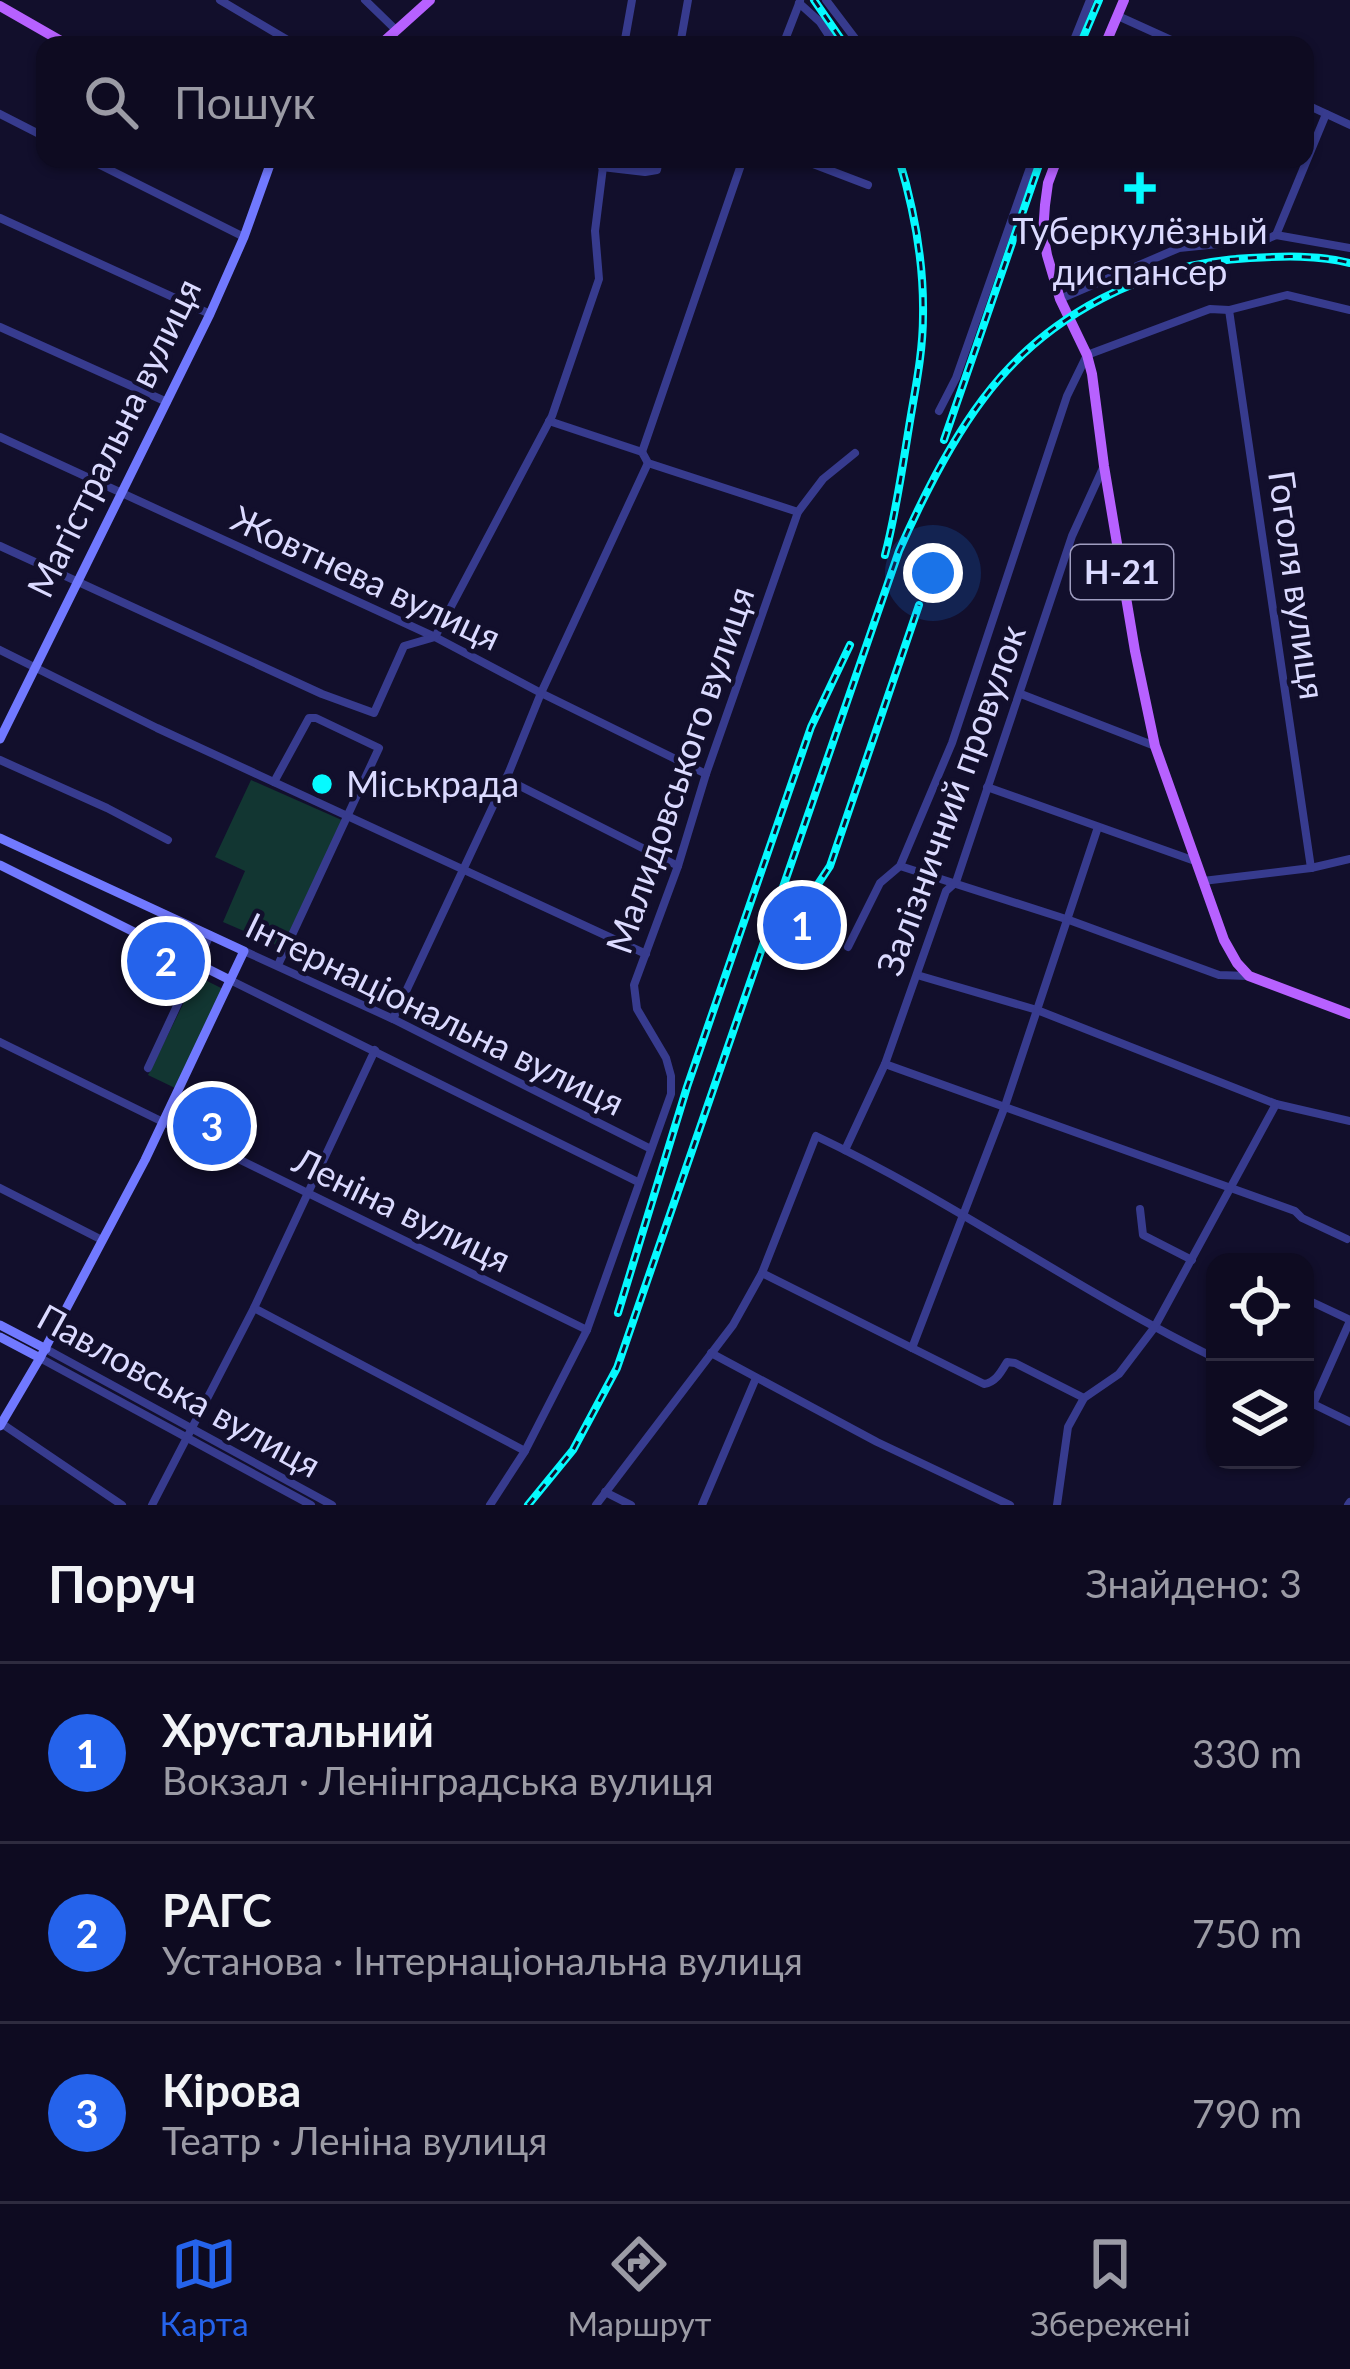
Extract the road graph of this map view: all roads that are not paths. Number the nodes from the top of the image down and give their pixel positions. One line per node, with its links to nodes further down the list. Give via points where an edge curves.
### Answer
1 (220, 0): 14 (street)
2 (365, 0): 12 (street)
3 (632, 0): 16 (street)
4 (688, 0): 17 (street)
5 (826, 0): 20 (street)
6 (1090, 0): 21 (street)
7 (1124, 0): 11 (main road)
8 (430, 1): 12 (main road)
9 (800, 2): 18 (street); 19 (street)
10 (0, 6): 13 (main road)
11 (1118, 15): 22 (main road); 23 (street)
12 (396, 30): 15 (main road)
13 (52, 36)
14 (281, 36)
15 (390, 36)
16 (626, 36)
17 (682, 36)
18 (787, 36)
19 (829, 36)
20 (853, 36)
21 (1076, 36)
22 (1109, 36)
23 (1163, 36)
24 (1314, 108): 26 (street)
25 (0, 114): 28 (street)
26 (1326, 114): 27 (street); 29 (street)
27 (1349, 123)
28 (36, 132)
29 (1314, 143)
30 (106, 168): 43 (street)
31 (269, 168): 43 (street, Магістральна вулиця)
32 (602, 168): 53 (street, via 599,279)
33 (626, 168): 34 (street)
34 (657, 168)
35 (740, 168): 55 (street)
36 (824, 168): 40 (street)
37 (1030, 168): 52 (street)
38 (1054, 168): 45 (main road, Н-21, via 1043,233)
39 (1304, 168): 42 (street)
40 (868, 185)
41 (0, 218): 48 (street)
42 (1276, 235): 44 (street); 45 (street, via 1179,248)
43 (244, 237): 48 (street, Магістральна вулиця)
44 (1350, 248)
45 (1060, 299): 50 (main road, Н-21)
46 (1229, 310): 47 (street, via 1287,295); 50 (street, via 1210,309); 85 (street, Гоголя вулиця)
47 (1350, 310)
48 (210, 314): 51 (street, Магістральна вулиця)
49 (0, 327): 51 (street)
50 (1087, 355): 58 (main road, Н-21); 83 (street, via 952,742)
51 (167, 402): 59 (street, Магістральна вулиця)
52 (939, 411)
53 (549, 421): 55 (street); 63 (street)
54 (0, 437): 59 (street, Жовтнева вулиця)
55 (642, 452): 57 (street)
56 (855, 452): 60 (street)
57 (648, 463): 60 (street); 66 (street)
58 (1104, 466): 67 (street, Залізничний провулок, via 1072,536); 69 (main road, Н-21)
59 (121, 494): 62 (street, Магістральна вулиця); 63 (street, Жовтнева вулиця)
60 (798, 512): 71 (street, Малидовського вулиця)
61 (0, 545): 62 (street)
62 (77, 583): 63 (street, via 374,713 404,646); 65 (street, Магістральна вулиця)
63 (435, 637): 66 (street, Жовтнева вулиця)
64 (0, 650): 65 (street)
65 (36, 667): 68 (street, Магістральна вулиця); 73 (street)
66 (541, 693): 71 (street, Жовтнева вулиця); 72 (street)
67 (1021, 694): 69 (street); 74 (street, Залізничний провулок)
68 (0, 739)
69 (1155, 746): 80 (main road, Н-21)
70 (0, 760): 78 (street)
71 (706, 774): 82 (street, Малидовського вулиця)
72 (506, 779): 82 (street); 84 (street)
73 (274, 783): 75 (street); 75 (street, via 306,720 316,718 379,748)
74 (987, 787): 76 (street); 86 (street, Залізничний провулок)
75 (348, 818): 84 (street); 94 (street)
76 (1098, 827): 80 (street); 88 (street)
77 (0, 838): 89 (street, Інтернаціональна вулиця)
78 (168, 840)
79 (1350, 860): 85 (street)
80 (1195, 861): 87 (main road, Н-21)
81 (0, 865): 93 (street, Інтернаціональна вулиця)
82 (678, 866): 92 (street, Малидовського вулиця)
83 (900, 866): 86 (street); 90 (street, via 880,883)
84 (464, 868): 92 (street); 100 (street)
85 (1311, 868): 87 (street)
86 (956, 882): 88 (street); 95 (street, Залізничний провулок)
87 (1202, 882): 96 (main road, Н-21, via 1224,940)
88 (1069, 920): 96 (street, via 1219,976); 98 (street)
89 (210, 935): 91 (street, Інтернаціональна вулиця); 93 (street)
90 (848, 947)
91 (244, 951): 94 (street, Інтернаціональна вулиця); 97 (street)
92 (646, 954): 109 (street, Малидовського вулиця, via 634,985 637,1009 671,1076)
93 (196, 964): 97 (street, Інтернаціональна вулиця); 104 (street)
94 (278, 965): 100 (street, Інтернаціональна вулиця)
95 (917, 975): 98 (street); 103 (street, Залізничний провулок)
96 (1249, 976): 99 (main road)
97 (230, 980): 102 (street, Інтернаціональна вулиця); 108 (street)
98 (1037, 1010): 105 (street); 106 (street)
99 (1350, 1014)
100 (393, 1019): 109 (street, Інтернаціональна вулиця)
101 (0, 1042): 108 (street, Леніна вулиця)
102 (375, 1050): 111 (street, Інтернаціональна вулиця); 114 (street)
103 (885, 1064): 106 (street); 110 (street, Залізничний провулок)
104 (148, 1067)
105 (1276, 1104): 107 (street); 112 (street)
106 (1006, 1106): 112 (street); 116 (street)
107 (1350, 1121)
108 (164, 1122): 114 (street, Леніна вулиця); 118 (street)
109 (651, 1149): 111 (street, Малидовського вулиця)
110 (844, 1150): 116 (street); 120 (street, via 816,1136)
111 (638, 1182): 126 (street, Малидовського вулиця)
112 (1233, 1187): 117 (street); 119 (street)
113 (0, 1188): 118 (street)
114 (308, 1194): 122 (street); 126 (street, Леніна вулиця)
115 (1140, 1209): 119 (street, via 1143,1235)
116 (964, 1217): 125 (street); 128 (street)
117 (1347, 1239)
118 (102, 1240): 130 (street)
119 (1192, 1260): 125 (street)
120 (762, 1273): 128 (street); 129 (street)
121 (1314, 1304): 123 (street)
122 (254, 1308): 138 (street); 139 (street)
123 (1350, 1321): 133 (street)
124 (0, 1325): 130 (street, Павловська вулиця)
125 (1154, 1328): 131 (street); 134 (street, via 1119,1375)
126 (586, 1330): 139 (street, Малидовського вулиця)
127 (0, 1337): 130 (street, Павловська вулиця)
128 (912, 1348): 134 (street, via 984,1384 1015,1363)
129 (711, 1353): 132 (street); 140 (street)
130 (43, 1354): 137 (street); 138 (street, Павловська вулиця)
131 (1206, 1354)
132 (756, 1378): 148 (street); 149 (street)
133 (1314, 1392)
134 (1084, 1398): 150 (street, via 1068,1427)
135 (1314, 1404): 136 (street)
136 (1350, 1422)
137 (1, 1424): 141 (street)
138 (191, 1434): 142 (street); 143 (street, Павловська вулиця); 144 (street, Павловська вулиця)
139 (525, 1451): 145 (street, Малидовського вулиця)
140 (605, 1492): 146 (street); 147 (street)
141 (122, 1505)
142 (152, 1505)
143 (311, 1505)
144 (332, 1505)
145 (490, 1505)
146 (596, 1505)
147 (631, 1505)
148 (701, 1505)
149 (1010, 1505)
150 (1057, 1505)

